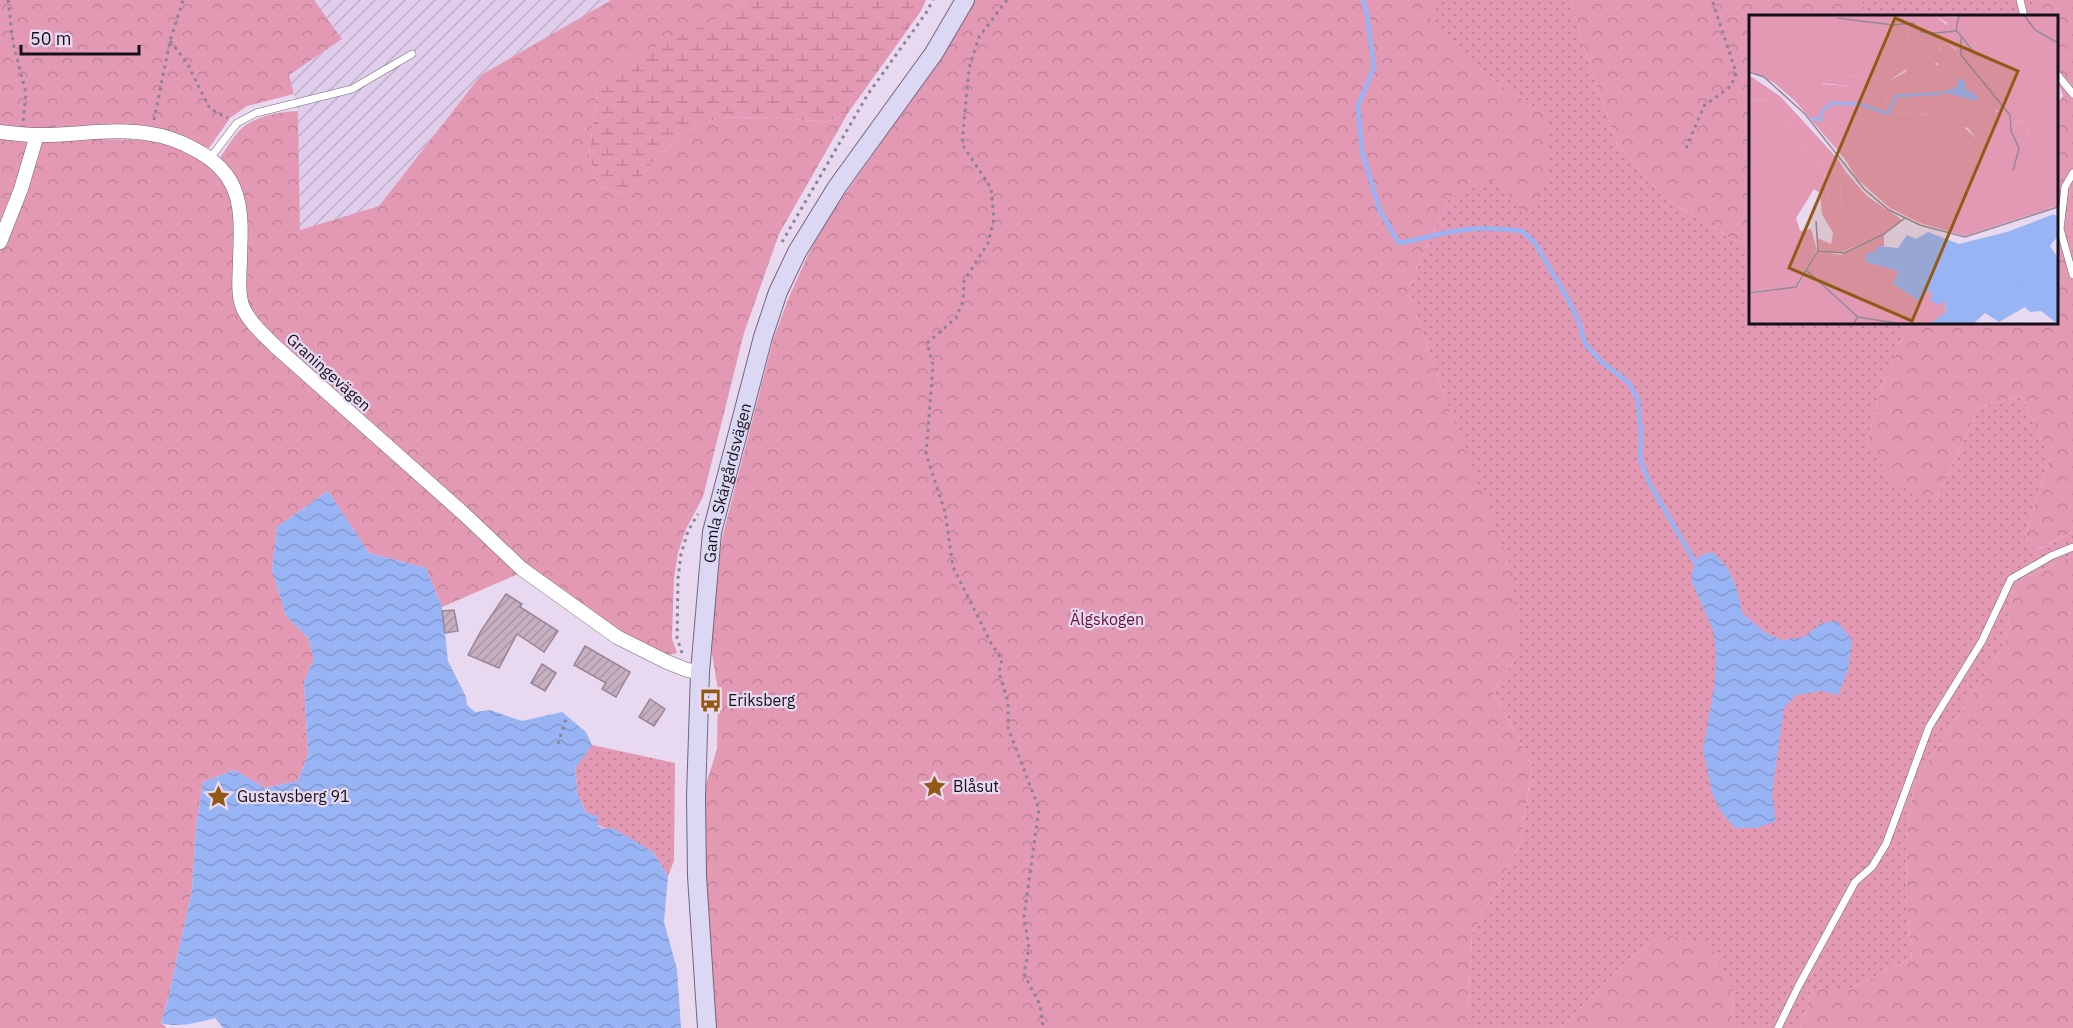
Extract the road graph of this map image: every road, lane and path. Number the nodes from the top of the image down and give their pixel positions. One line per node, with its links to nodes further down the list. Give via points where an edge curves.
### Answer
1 (8, 0): 14 (path, via 13,43 26,93)
2 (183, 0): 8 (path)
3 (965, 0): 23 (main road, Gamla Skärgårdsvägen, via 934,53 816,219 778,292 712,532)
4 (1007, 0): 27 (path, via 979,37 969,68 962,144 991,188 994,219 988,243 964,280 963,300 956,318 927,343 933,365 926,454 945,512 952,567 1002,660 999,672 1008,702 1008,728 1039,809 1024,916 1029,948 1024,974 1040,1005)
5 (1712, 0): 17 (path, via 1736,72 1731,86 1704,106)
6 (2020, 0): 7 (lane)
7 (2024, 15)
8 (170, 41): 12 (path, via 187,63 210,109); 15 (path)
9 (412, 54): 12 (lane, via 352,89 265,110)
10 (2058, 75): 11 (lane)
11 (2073, 94)
12 (237, 123): 18 (lane)
13 (0, 132): 14 (street, Graningevägen)
14 (21, 134): 16 (street, Graningevägen)
15 (151, 134): 16 (street, Graningevägen); 18 (street, Graningevägen)
16 (37, 135): 20 (street)
17 (1686, 148)
18 (211, 157): 23 (street, Graningevägen, via 235,189 241,226 239,288 243,307 254,324 522,569 617,637 667,662)
19 (2073, 173): 21 (lane, via 2065,187 2060,229)
20 (0, 242)
21 (2073, 275)
22 (2073, 547): 28 (lane, via 2011,579 1982,641 1929,727 1886,844 1872,867 1855,882)
23 (700, 672): 26 (main road, Gamla Skärgårdsvägen, via 697,876)
24 (567, 716): 25 (path)
25 (558, 744)
26 (707, 1028)
27 (1043, 1028)
28 (1778, 1028)

